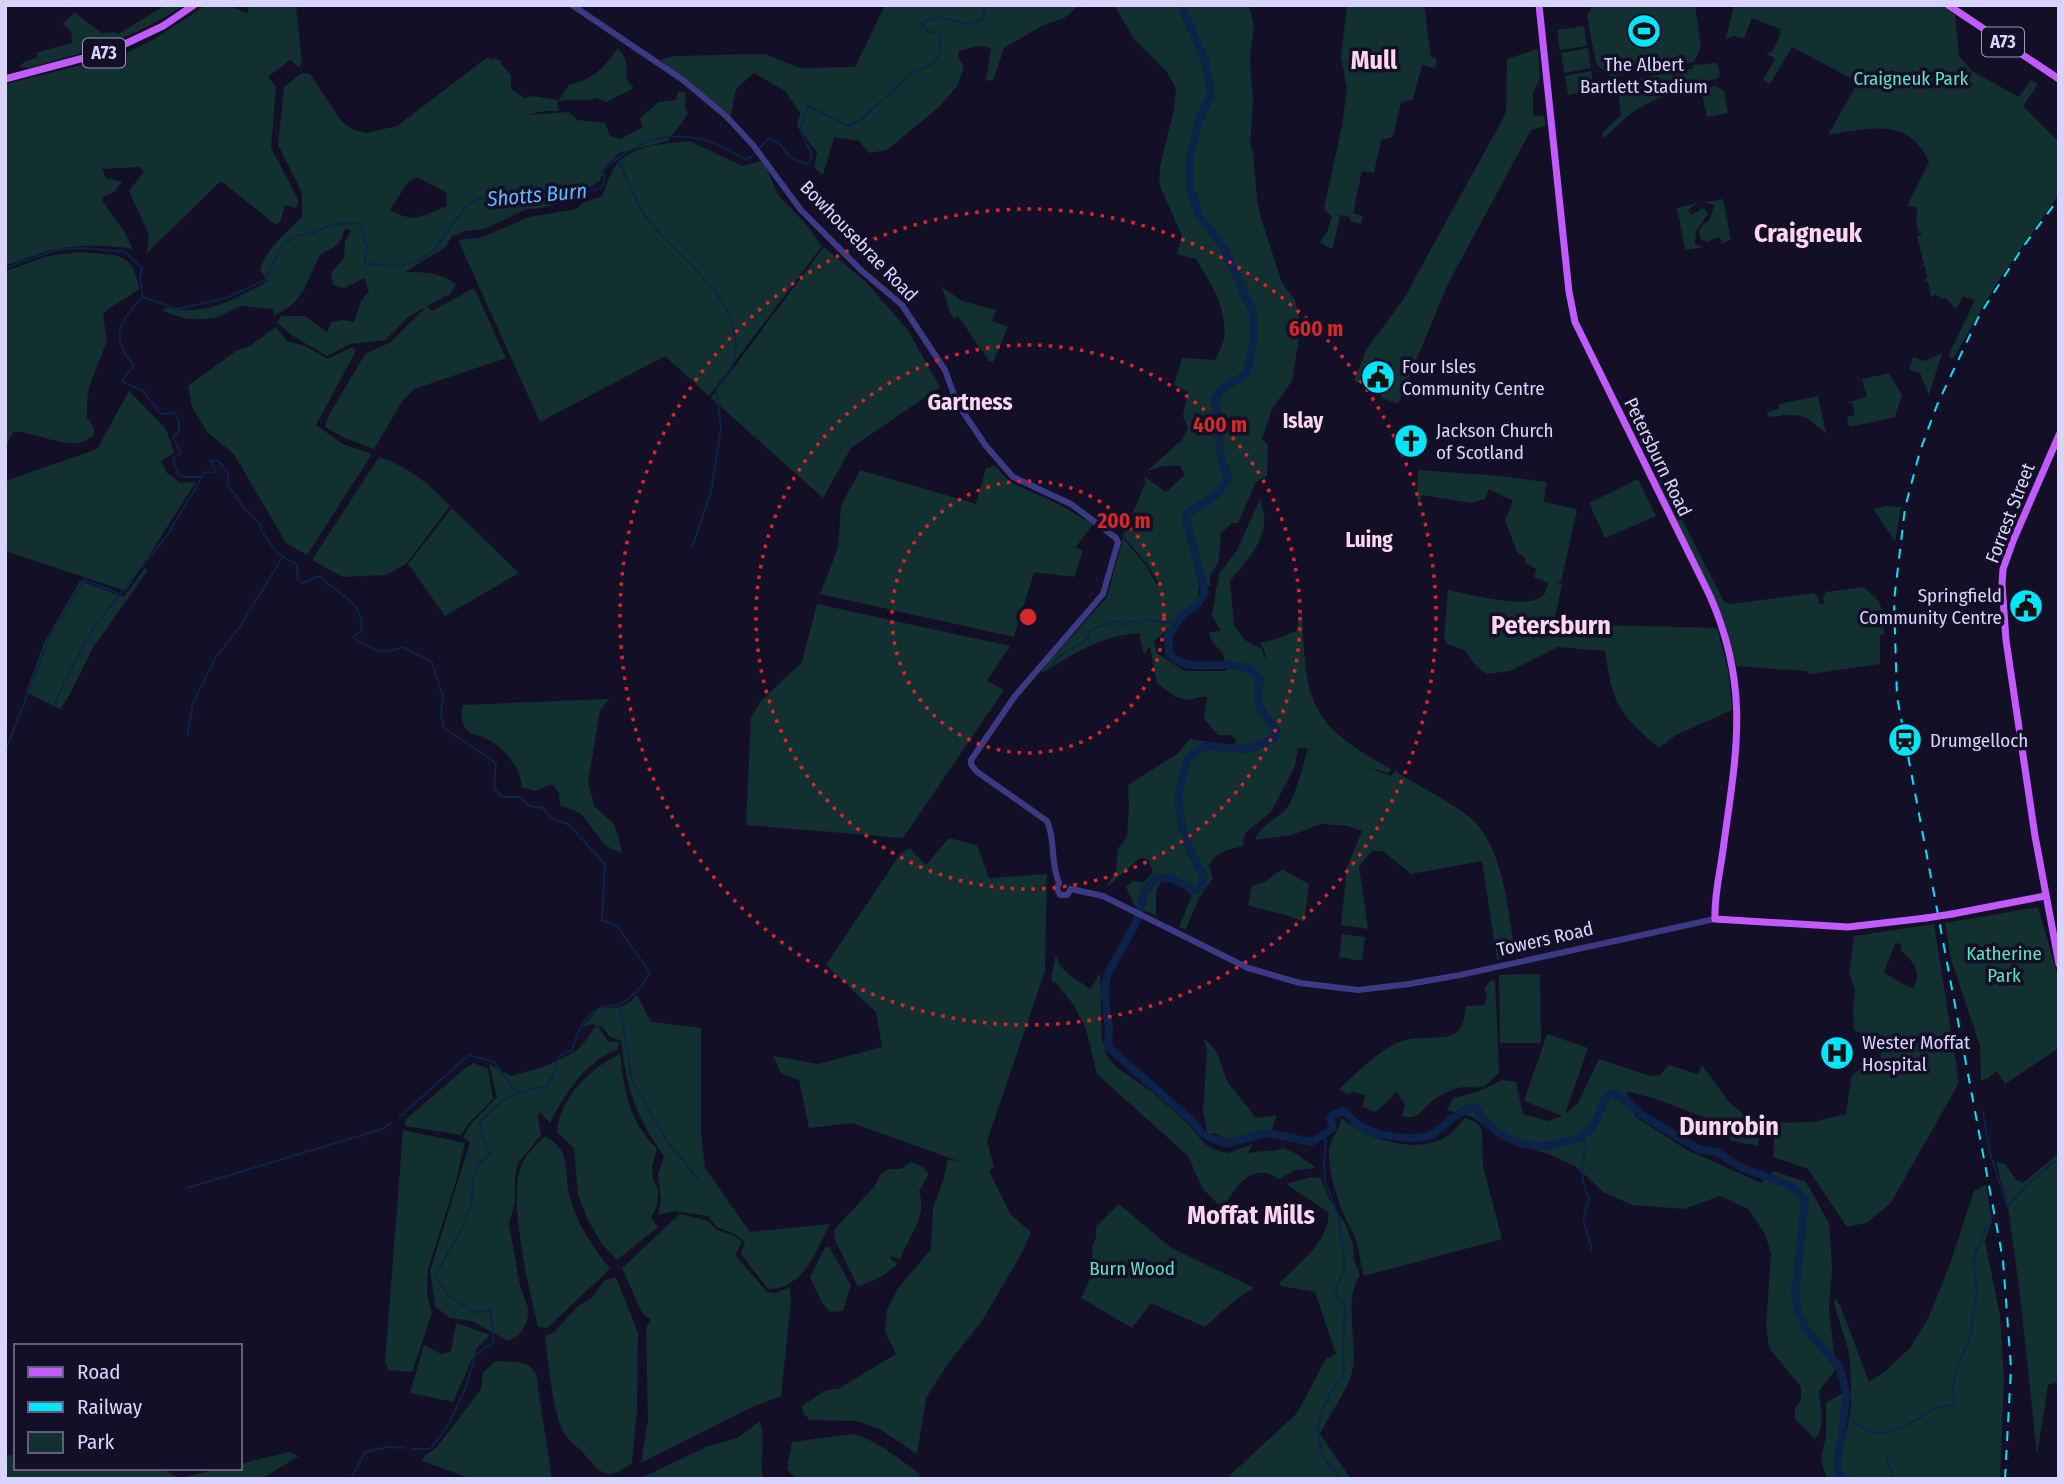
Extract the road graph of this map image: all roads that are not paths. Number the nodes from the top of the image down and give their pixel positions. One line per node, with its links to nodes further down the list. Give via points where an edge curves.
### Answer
1 (194, 5): 5 (main road, A73, via 163,26 110,51)
2 (572, 5): 8 (street, Bowhousebrae Road, via 683,80 726,116 802,210 902,305 945,370 957,403 1013,477 1072,504 1118,540 1103,594 1015,696 971,760 976,771 1046,821)
3 (1539, 5): 11 (main road, Petersburn Road, via 1575,322 1710,596 1732,668 1737,746)
4 (1948, 5): 6 (main road, A73)
5 (5, 79)
6 (2059, 79)
7 (2059, 435): 10 (main road, Forrest Street, via 2013,541 2002,584 2006,640)
8 (1059, 883): 9 (street, via 1066,882); 9 (street, via 1062,895)
9 (1071, 889): 11 (street, Towers Road, via 1103,896 1248,968 1300,983 1358,990 1460,975)
10 (2045, 896): 11 (main road, Towers Road, bridge, via 1847,927); 12 (main road, Forrest Street, via 2049,932)
11 (1714, 919)
12 (2056, 938): 13 (main road, Forrest Street)
13 (2059, 964)

